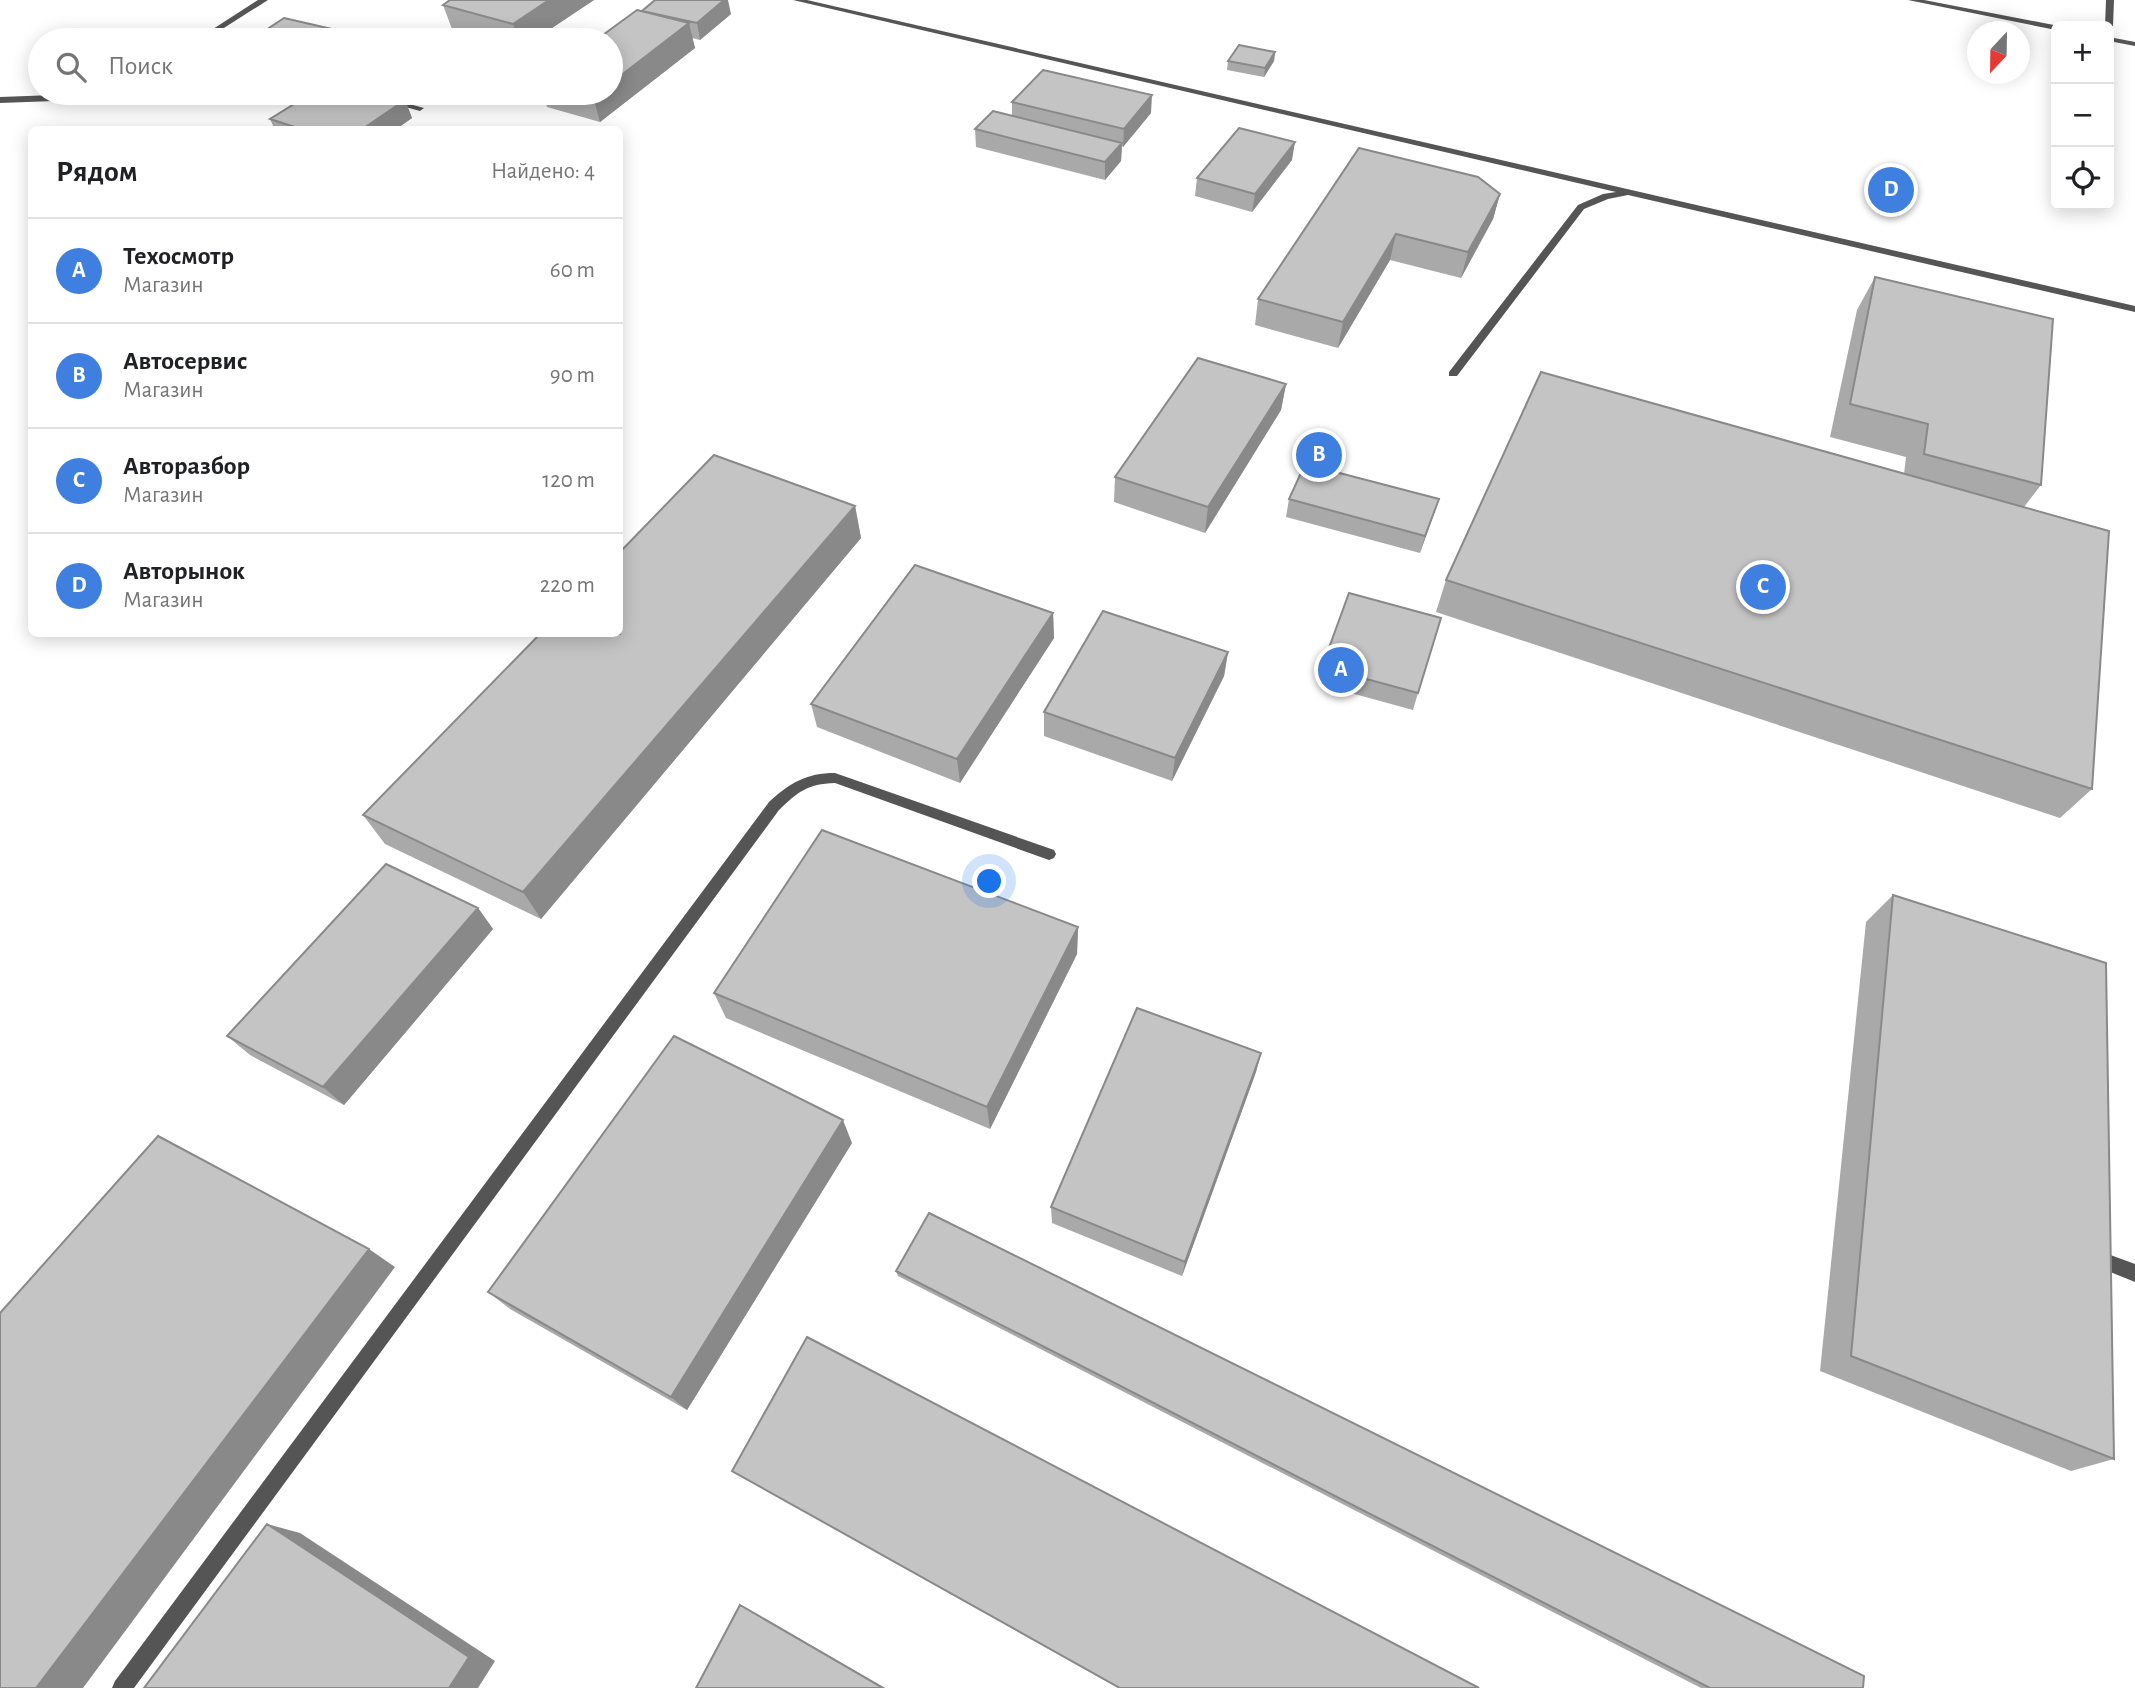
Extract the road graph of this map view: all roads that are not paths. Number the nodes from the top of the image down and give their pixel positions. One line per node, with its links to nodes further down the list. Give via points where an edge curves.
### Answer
1 (264, 0): 7 (lane)
2 (797, 0): 11 (lane)
3 (1912, 0): 6 (lane)
4 (2110, 0): 5 (lane)
5 (2109, 21)
6 (2051, 27)
7 (219, 28)
8 (2114, 39): 9 (lane)
9 (2135, 44)
10 (28, 99): 12 (lane)
11 (1230, 99): 15 (lane); 16 (lane)
12 (0, 100)
13 (408, 105): 14 (lane)
14 (420, 108)
15 (1223, 108)
16 (1636, 193): 17 (lane); 18 (lane, via 1606,195 1581,207)
17 (2135, 309)
18 (1454, 374)
19 (1049, 854): 22 (lane, via 835,778 811,778 774,806)
20 (2093, 1256): 21 (lane)
21 (2135, 1273)
22 (122, 1688)

